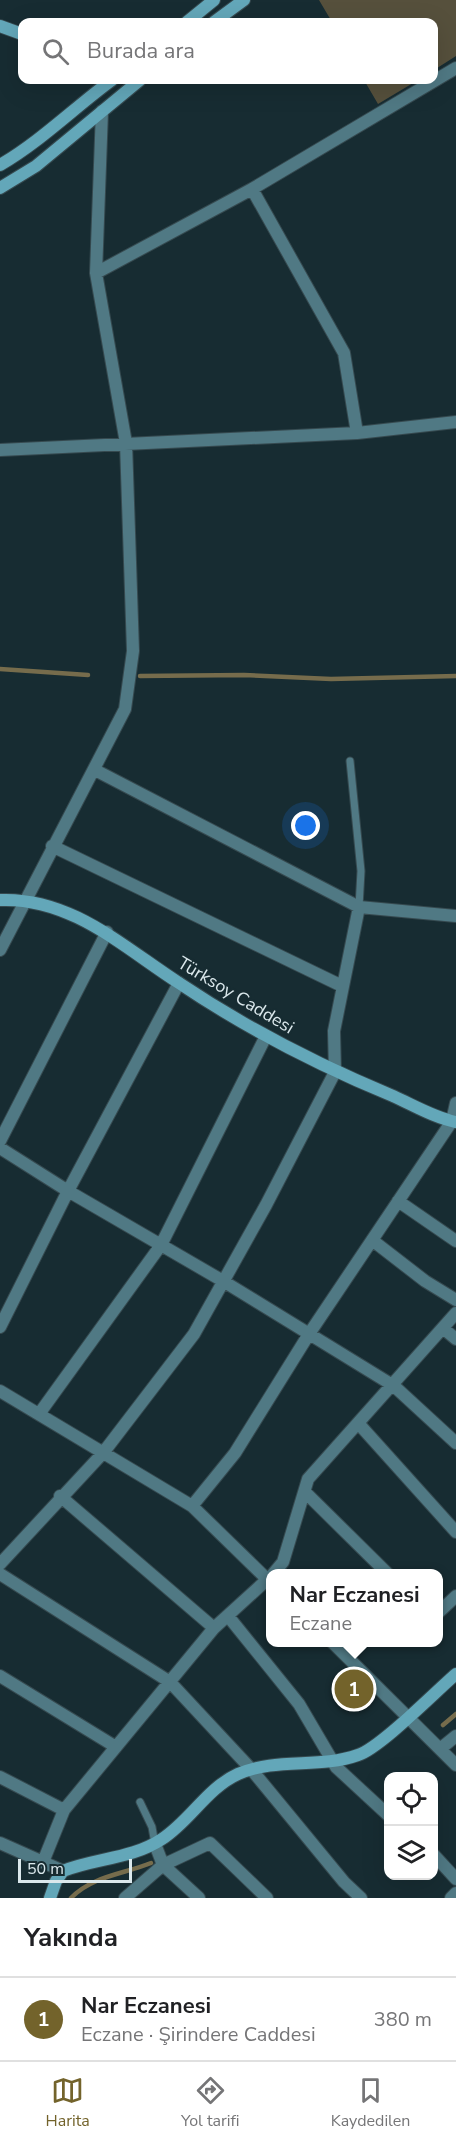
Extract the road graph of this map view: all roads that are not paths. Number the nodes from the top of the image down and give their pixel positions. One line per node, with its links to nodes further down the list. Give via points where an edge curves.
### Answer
1 (214, 0): 3 (street)
2 (244, 0): 4 (street)
3 (192, 18)
4 (219, 18)
5 (0, 26): 6 (street)
6 (18, 33)
7 (456, 68): 8 (street)
8 (438, 79)
9 (106, 84): 13 (street)
10 (135, 84): 12 (street)
11 (429, 84): 15 (street)
12 (102, 111): 14 (street, via 36,166); 16 (street)
13 (0, 165)
14 (0, 188)
15 (252, 189): 16 (street); 18 (street, via 344,353)
16 (96, 273): 19 (street)
17 (456, 423): 18 (street)
18 (357, 433): 19 (street)
19 (126, 442): 20 (street); 22 (street, via 133,651 125,709)
20 (0, 450)
21 (350, 761): 26 (lane, via 361,871)
22 (95, 770): 23 (street); 26 (street)
23 (52, 846): 25 (street); 31 (street)
24 (0, 900): 25 (street, Türksoy Caddesi)
25 (23, 901): 28 (street, Türksoy Caddesi, via 60,910); 29 (street)
26 (359, 906): 27 (street); 31 (street)
27 (456, 916)
28 (107, 932): 30 (street, Türksoy Caddesi); 36 (street)
29 (0, 950)
30 (179, 983): 32 (street, Türksoy Caddesi); 38 (street)
31 (342, 986): 33 (street, via 334,1031)
32 (266, 1035): 33 (street, Türksoy Caddesi); 42 (street)
33 (334, 1072): 35 (street, Türksoy Caddesi); 43 (street)
34 (456, 1103): 35 (street)
35 (454, 1122): 39 (street)
36 (0, 1141)
37 (0, 1148): 38 (street)
38 (68, 1191): 42 (street); 46 (street)
39 (398, 1201): 40 (street); 41 (street)
40 (372, 1240): 44 (street); 48 (street)
41 (456, 1241)
42 (161, 1245): 43 (street); 52 (street)
43 (224, 1281): 48 (street); 55 (street, via 194,1334)
44 (456, 1300)
45 (456, 1313): 47 (street)
46 (0, 1327)
47 (444, 1329): 49 (street); 50 (street)
48 (309, 1334): 50 (street); 58 (street, via 235,1454)
49 (456, 1339)
50 (394, 1386): 53 (street); 54 (street)
51 (0, 1391): 52 (street)
52 (39, 1414): 55 (street)
53 (358, 1423): 56 (street, via 308,1479); 59 (street)
54 (456, 1443)
55 (103, 1453): 57 (street); 58 (street)
56 (306, 1493): 61 (street); 62 (street)
57 (60, 1496): 60 (street); 69 (street)
58 (192, 1506): 64 (street)
59 (456, 1532)
60 (0, 1564)
61 (277, 1569)
62 (383, 1569)
63 (0, 1574): 73 (street)
64 (266, 1574)
65 (266, 1582): 68 (street)
66 (456, 1596): 67 (street)
67 (443, 1608)
68 (228, 1616): 69 (street); 78 (street, via 299,1704)
69 (214, 1628): 73 (street)
70 (337, 1647): 74 (street)
71 (456, 1674): 74 (street)
72 (0, 1676): 76 (street)
73 (170, 1682): 76 (street); 80 (street)
74 (407, 1717): 77 (street); 78 (street, via 367,1751)
75 (456, 1736): 77 (street)
76 (116, 1747): 83 (street)
77 (440, 1749): 79 (street)
78 (331, 1759): 80 (street); 84 (street)
79 (456, 1765)
80 (251, 1769): 86 (street, via 223,1783 174,1831); 97 (street)
81 (0, 1777): 83 (street)
82 (140, 1802): 86 (lane)
83 (64, 1810): 88 (street)
84 (384, 1811)
85 (0, 1843): 88 (street)
86 (155, 1844): 89 (street); 90 (street)
87 (438, 1859): 91 (street)
88 (43, 1862): 90 (street)
89 (163, 1865): 94 (street); 95 (street); 96 (street, via 210,1843)
90 (63, 1871): 93 (street)
91 (456, 1879)
92 (456, 1893): 98 (street)
93 (50, 1898)
94 (125, 1898)
95 (199, 1898)
96 (267, 1898)
97 (361, 1898)
98 (451, 1898)

